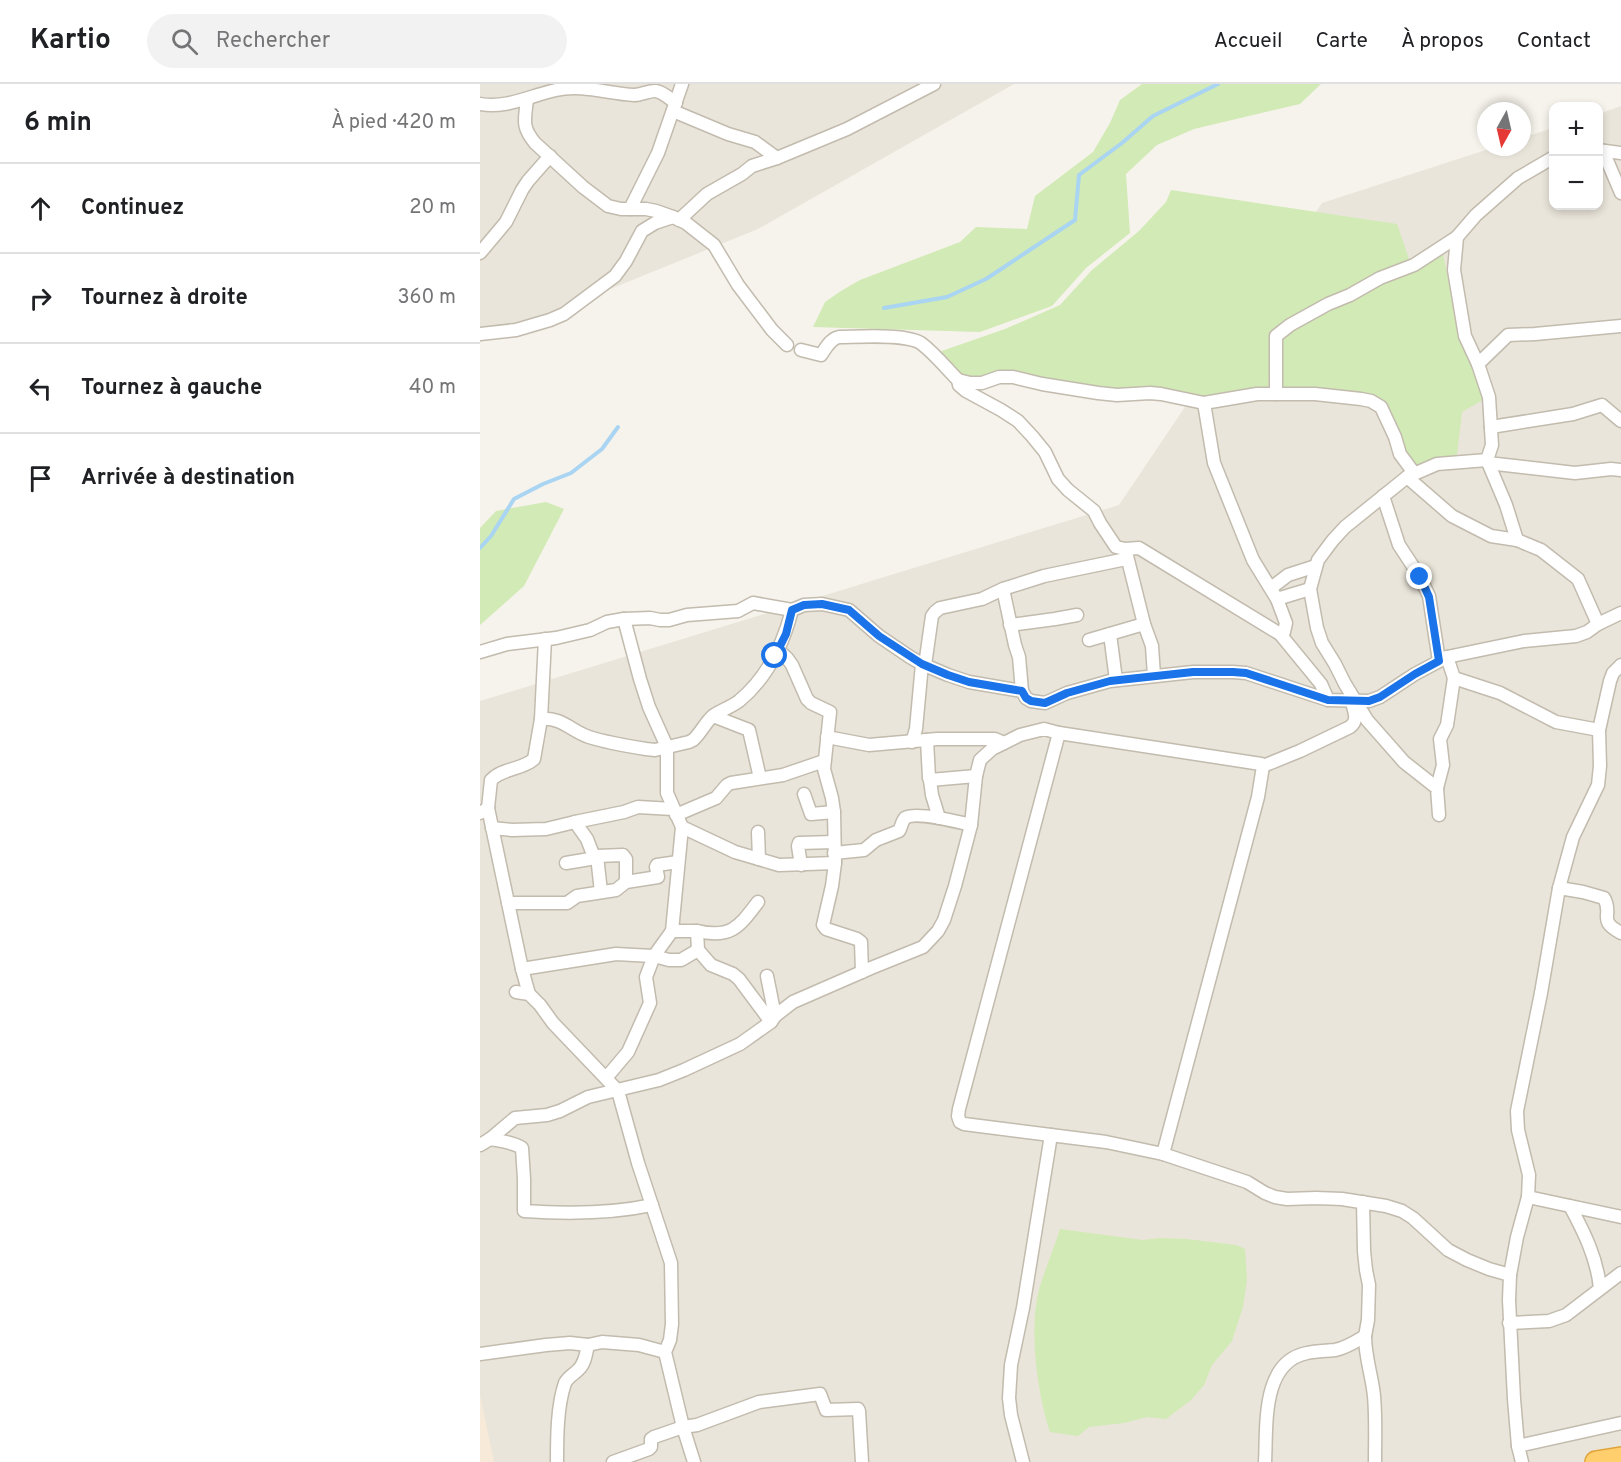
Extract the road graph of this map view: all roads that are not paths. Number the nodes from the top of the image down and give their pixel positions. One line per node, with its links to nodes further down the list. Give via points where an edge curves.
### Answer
1 (682, 84): 5 (street)
2 (934, 84): 10 (street, via 847,129)
3 (527, 99): 4 (street); 5 (street, via 558,89 637,95 655,90); 9 (street, via 526,131)
4 (480, 104)
5 (675, 107): 10 (street, via 728,134 755,142); 13 (street, via 658,153)
6 (1603, 150): 7 (street)
7 (1621, 153)
8 (1603, 154): 12 (street)
9 (550, 156): 13 (street, via 608,206); 16 (street, via 528,181 506,222)
10 (777, 158): 14 (street, via 752,166)
11 (1549, 160): 15 (street, via 1518,178 1476,214)
12 (1621, 193)
13 (630, 209): 14 (street, via 656,211)
14 (676, 219): 18 (street, via 655,223 642,231 615,276 564,314 516,330); 19 (street, via 714,245 738,285)
15 (1457, 237): 21 (street, via 1454,270 1459,303 1465,336); 23 (street, via 1414,265 1320,308 1276,336)
16 (480, 253)
17 (1621, 326): 21 (street, via 1508,335)
18 (480, 334)
19 (787, 345)
20 (801, 350): 22 (street, via 821,355 839,336 911,339 921,342)
21 (1478, 364): 26 (street, via 1489,397)
22 (958, 381): 24 (street, via 982,383 1013,377 1098,393 1161,394); 32 (street, via 966,391 1001,410 1032,436 1058,479 1094,511 1116,547)
23 (1276, 394): 24 (street); 29 (street, via 1315,394 1371,401 1381,407)
24 (1204, 403): 36 (street, via 1214,462 1253,560)
25 (1621, 421): 26 (street, via 1602,405 1573,414)
26 (1491, 427): 27 (street, via 1492,445)
27 (1487, 462): 28 (street, via 1575,473); 29 (street, via 1437,464); 31 (street)
28 (1621, 470)
29 (1410, 475): 30 (street); 31 (street, via 1452,516 1491,536)
30 (1383, 496): 33 (street, via 1345,527); 50 (street, via 1399,545 1429,597)
31 (1517, 540): 42 (street, via 1541,550 1578,579)
32 (1126, 554): 34 (street); 41 (street); 45 (street, via 1139,548)
33 (1316, 566): 35 (street); 36 (street, via 1288,575)
34 (1003, 589): 43 (street); 51 (street, via 935,612)
35 (1310, 589): 36 (street); 58 (street, via 1322,643)
36 (1274, 594): 45 (street, via 1286,623)
37 (792, 610): 40 (street, via 753,603 738,611 669,620); 48 (street); 51 (street, via 822,604 849,610 879,636)
38 (1621, 613): 42 (street)
39 (1077, 615): 43 (street)
40 (624, 619): 46 (street); 67 (street, via 649,707)
41 (1144, 624): 44 (street); 53 (street, via 1153,652)
42 (1598, 624): 50 (street, via 1576,636 1524,641)
43 (1010, 625): 56 (street, via 1019,657)
44 (1110, 634): 47 (street); 55 (street)
45 (1280, 634): 57 (street, via 1321,684)
46 (546, 639): 49 (street); 60 (street)
47 (1089, 640)
48 (778, 650): 59 (street, via 750,691); 63 (street, via 792,665 807,699 830,712)
49 (480, 652)
50 (1443, 659): 54 (street); 58 (street, via 1380,697)
51 (924, 665): 56 (street, via 969,682); 65 (street)
52 (1621, 665): 61 (street, via 1610,681)
53 (1154, 676): 55 (street); 57 (street, via 1209,671 1246,673)
54 (1454, 678): 61 (street, via 1500,693 1556,722); 73 (street, via 1447,725 1440,739 1443,765)
55 (1116, 680): 56 (street, via 1045,703 1031,701)
56 (1022, 691)
57 (1328, 700): 58 (street)
58 (1354, 701): 69 (street, via 1354,724); 73 (street, via 1401,758)
59 (712, 716): 67 (street, via 693,740); 71 (street, via 749,730)
60 (541, 719): 67 (street, via 562,722 602,740 655,750); 75 (street, via 534,759 491,780)
61 (1599, 730): 94 (street, via 1598,785 1573,837)
62 (1059, 733): 66 (street, via 1044,729); 69 (street); 111 (street, via 958,1116 964,1124)
63 (827, 737): 65 (street, via 869,745); 68 (street)
64 (927, 740): 65 (street); 66 (street, via 985,738); 72 (street)
65 (912, 742)
66 (1004, 743): 70 (street, via 980,760)
67 (667, 747): 76 (street, via 667,793)
68 (824, 761): 71 (street, via 783,775); 77 (street)
69 (1263, 766): 113 (street)
70 (976, 776): 72 (street); 81 (street)
71 (760, 778): 76 (street, via 727,785 716,798)
72 (930, 780): 79 (street)
73 (1437, 788): 78 (street)
74 (804, 794): 77 (street, via 811,814)
75 (484, 810): 83 (street)
76 (674, 812): 80 (street, via 638,807); 82 (street)
77 (834, 812): 85 (street)
78 (1439, 815)
79 (939, 818): 81 (street); 85 (street, via 908,817 899,831 876,840 864,850)
80 (575, 822): 83 (street, via 546,829); 86 (street)
81 (971, 825): 104 (street, via 938,932 923,947)
82 (682, 827): 87 (street); 88 (street)
83 (492, 828): 97 (street)
84 (758, 832): 87 (street)
85 (834, 853): 90 (street); 90 (street, via 799,843); 104 (street, via 824,927 861,942)
86 (595, 856): 89 (street); 92 (street, via 623,855); 95 (street)
87 (759, 859): 90 (street, via 779,865)
88 (678, 862): 91 (street, via 657,865); 93 (street)
89 (566, 863)
90 (801, 865)
91 (658, 877): 92 (street); 93 (street, via 661,881)
92 (626, 882): 95 (street, via 616,890)
93 (677, 882): 98 (street)
94 (1559, 888): 100 (street, via 1604,898 1608,923); 114 (street, via 1517,1111 1529,1175)
95 (602, 892): 97 (street, via 577,896 567,903)
96 (758, 902): 99 (street, via 740,926 731,931)
97 (508, 903): 103 (street)
98 (672, 931): 99 (street); 102 (street)
99 (697, 931): 101 (street)
100 (1621, 933)
101 (698, 950): 102 (street, via 681,960); 108 (street, via 711,965 739,979)
102 (654, 956): 103 (street, via 616,954); 109 (street, via 646,977 650,1003 628,1052)
103 (522, 969): 107 (street)
104 (862, 972): 108 (street, via 794,1002)
105 (767, 975): 108 (street)
106 (516, 992): 107 (street)
107 (529, 994): 109 (street)
108 (773, 1019): 110 (street, via 740,1044 659,1080)
109 (606, 1078): 110 (street)
110 (618, 1091): 112 (street, via 588,1097 547,1115 514,1118); 116 (street)
111 (1051, 1135): 113 (street); 135 (street, via 1011,1365 1011,1415)
112 (485, 1142): 116 (street, via 510,1143 522,1148 524,1211 599,1212)
113 (1163, 1154): 115 (street, via 1247,1182 1275,1197)
114 (1528, 1197): 117 (street); 120 (street)
115 (1363, 1202): 120 (street, via 1402,1211 1448,1250); 123 (street, via 1369,1285)
116 (652, 1205): 125 (street, via 671,1263 672,1324)
117 (1570, 1206): 118 (street); 121 (street, via 1593,1257)
118 (1621, 1217)
119 (1621, 1273): 121 (street)
120 (1510, 1275): 122 (street)
121 (1600, 1288): 122 (street, via 1566,1315 1549,1321)
122 (1509, 1323): 129 (street)
123 (1365, 1336): 136 (street, via 1338,1349 1296,1357 1278,1372 1269,1402); 137 (street, via 1376,1414)
124 (588, 1345): 125 (street, via 624,1343); 126 (street, via 554,1344); 131 (street, via 583,1364 566,1380 563,1390)
125 (664, 1352): 128 (street)
126 (480, 1354)
127 (1621, 1423): 129 (street)
128 (683, 1427): 132 (street, via 651,1439 649,1449); 133 (street); 134 (street, via 759,1402 820,1394 826,1410 858,1409)
129 (1518, 1446): 138 (street)
130 (1621, 1458): 139 (highway)
131 (557, 1462)
132 (613, 1462)
133 (694, 1462)
134 (862, 1462)
135 (1023, 1462)
136 (1265, 1462)
137 (1375, 1462)
138 (1522, 1462)
139 (1596, 1462)

